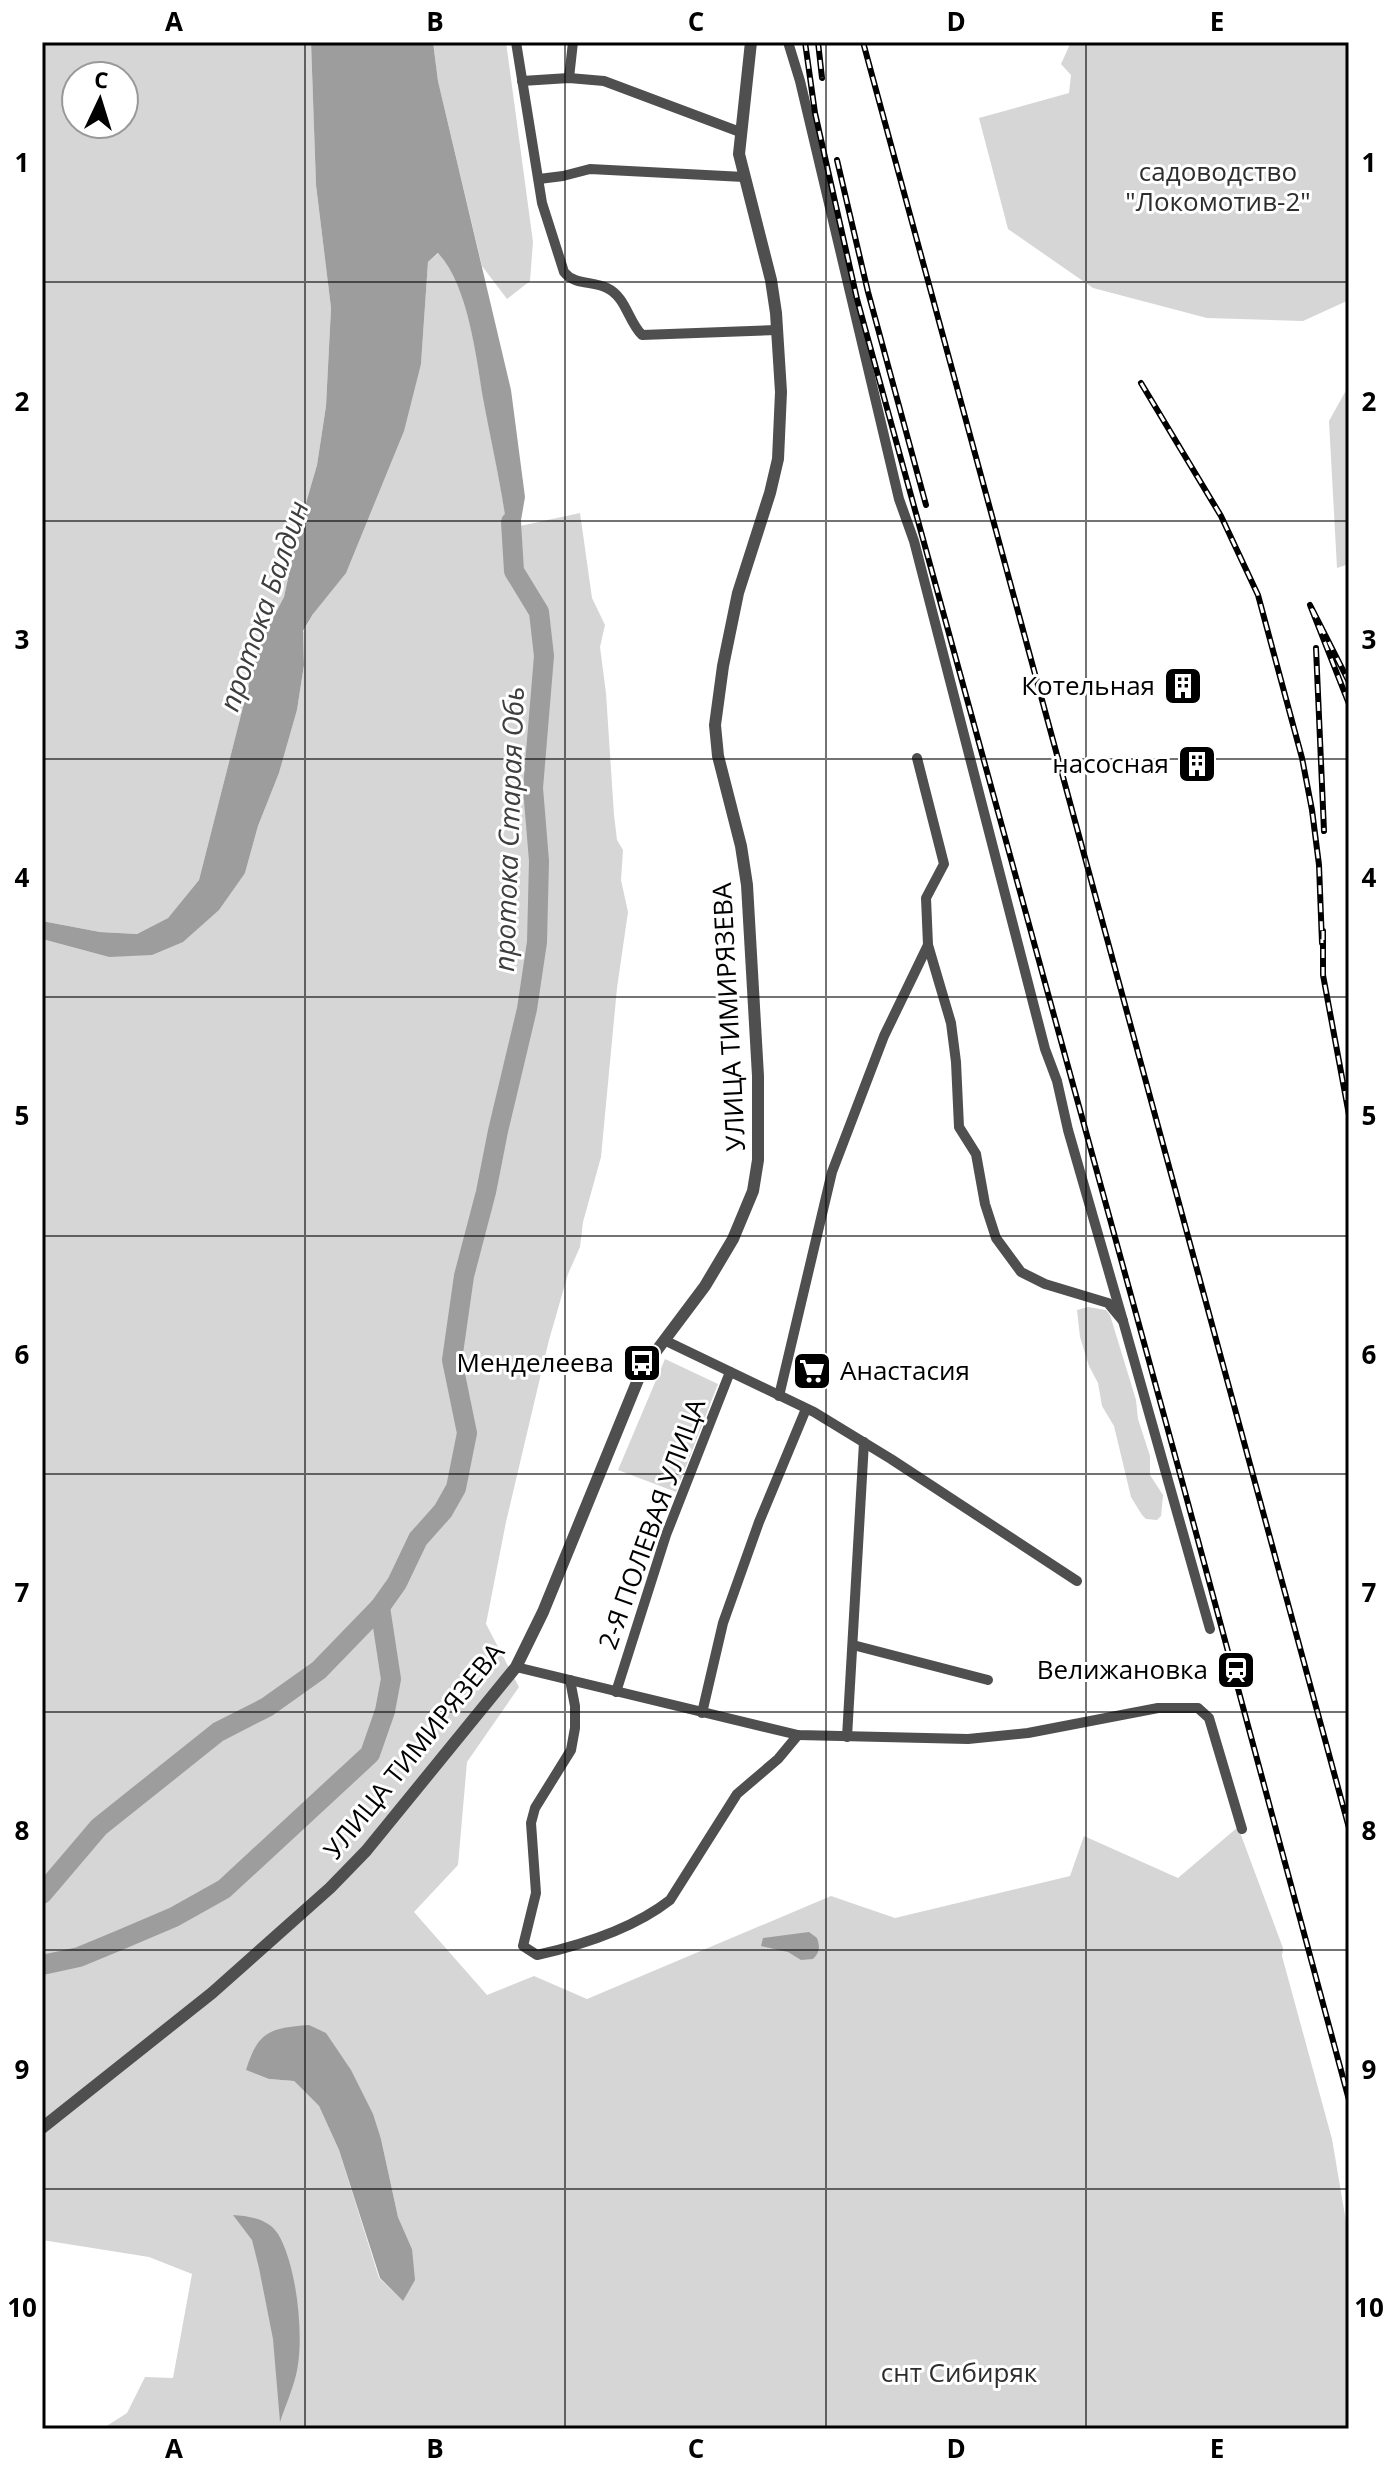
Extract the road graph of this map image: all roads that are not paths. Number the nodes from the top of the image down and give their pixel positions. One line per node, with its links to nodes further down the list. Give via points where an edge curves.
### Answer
1 (516, 42): 6 (street)
2 (573, 42): 5 (street)
3 (751, 42): 7 (street, УЛИЦА ТИМИРЯЗЕВА)
4 (788, 42): 13 (street, via 899,499)
5 (569, 78): 6 (street); 7 (street, via 604,81)
6 (522, 81): 9 (street)
7 (740, 132): 8 (street, УЛИЦА ТИМИРЯЗЕВА)
8 (744, 177): 9 (street, via 590,169); 10 (street, УЛИЦА ТИМИРЯЗЕВА, via 771,280)
9 (539, 179): 10 (street, via 564,272 620,297 642,335)
10 (777, 330): 14 (street, УЛИЦА ТИМИРЯЗЕВА, via 778,459 738,593 715,725 747,885 758,1160 753,1191 733,1239)
11 (917, 758): 12 (street, via 944,864 926,898)
12 (928, 945): 13 (street, via 951,1023 959,1127 976,1154 996,1238 1021,1272 1108,1303); 16 (street, via 884,1036 832,1172)
13 (1123, 1321): 20 (street)
14 (664, 1340): 15 (street); 22 (street, УЛИЦА ТИМИРЯЗЕВА, via 642,1370)
15 (730, 1372): 16 (street); 25 (street, 2-Я ПОЛЕВАЯ УЛИЦА, via 666,1535)
16 (779, 1396): 17 (street)
17 (806, 1409): 18 (street); 26 (street, via 723,1623)
18 (864, 1442): 19 (street); 21 (street)
19 (1077, 1581)
20 (1210, 1629)
21 (853, 1645): 24 (street); 28 (street)
22 (516, 1667): 23 (street); 30 (street, УЛИЦА ТИМИРЯЗЕВА, via 330,1888 212,1993)
23 (570, 1680): 25 (street); 27 (street, via 575,1706 571,1750 531,1823 536,1893 523,1946 537,1955 629,1925 670,1900 737,1794)
24 (988, 1680)
25 (616, 1692): 26 (street)
26 (702, 1713): 27 (street)
27 (798, 1735): 28 (street)
28 (847, 1737): 29 (street, via 968,1739 1158,1708 1198,1708 1209,1718)
29 (1242, 1829)
30 (42, 2128)

